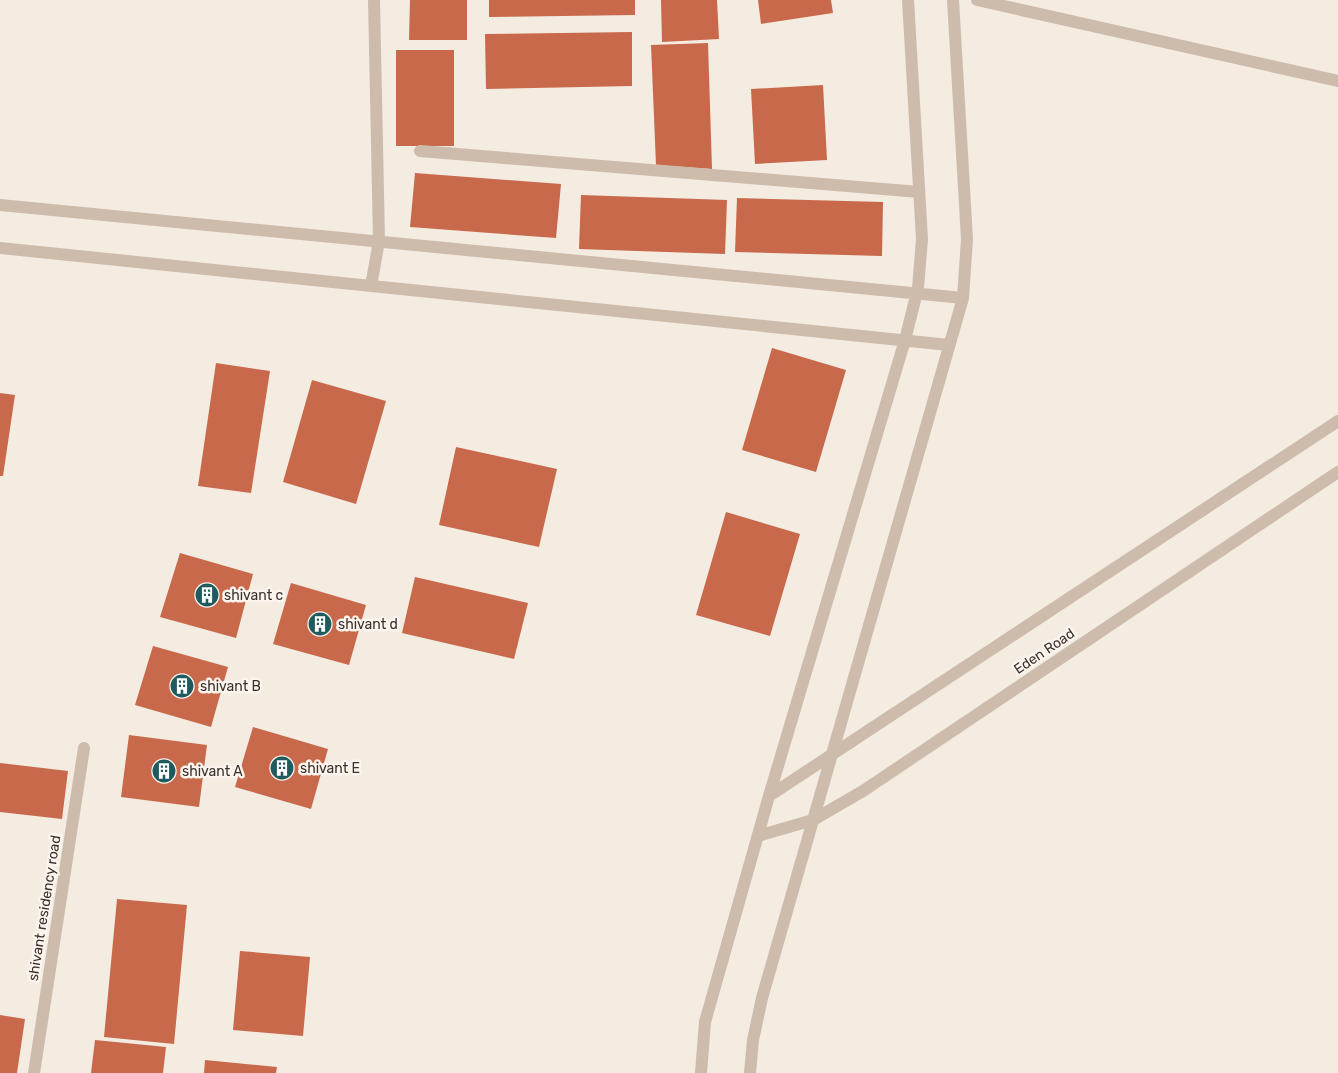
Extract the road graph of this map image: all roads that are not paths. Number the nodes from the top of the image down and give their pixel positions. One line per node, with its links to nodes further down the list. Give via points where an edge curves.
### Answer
1 (374, 0): 9 (street)
2 (908, 0): 7 (street)
3 (953, 0): 13 (street, via 966,240)
4 (977, 0): 5 (street)
5 (1338, 81)
6 (420, 151): 7 (street)
7 (919, 192): 12 (street, via 922,239)
8 (0, 205): 9 (street)
9 (379, 242): 11 (street); 12 (street)
10 (0, 248): 11 (street)
11 (371, 286): 14 (street)
12 (917, 294): 13 (street); 14 (street)
13 (963, 298): 15 (street)
14 (904, 340): 15 (street); 20 (street)
15 (950, 345): 19 (street)
16 (1338, 421): 19 (street)
17 (1338, 472): 21 (street, Eden Road, via 863,791)
18 (84, 748): 23 (street, shivant residency road)
19 (832, 755): 20 (street); 21 (street)
20 (769, 796): 22 (street)
21 (813, 820): 22 (street, Eden Road); 25 (street, via 762,998)
22 (758, 836): 24 (street, via 705,1022)
23 (34, 1073)
24 (701, 1073)
25 (750, 1073)

